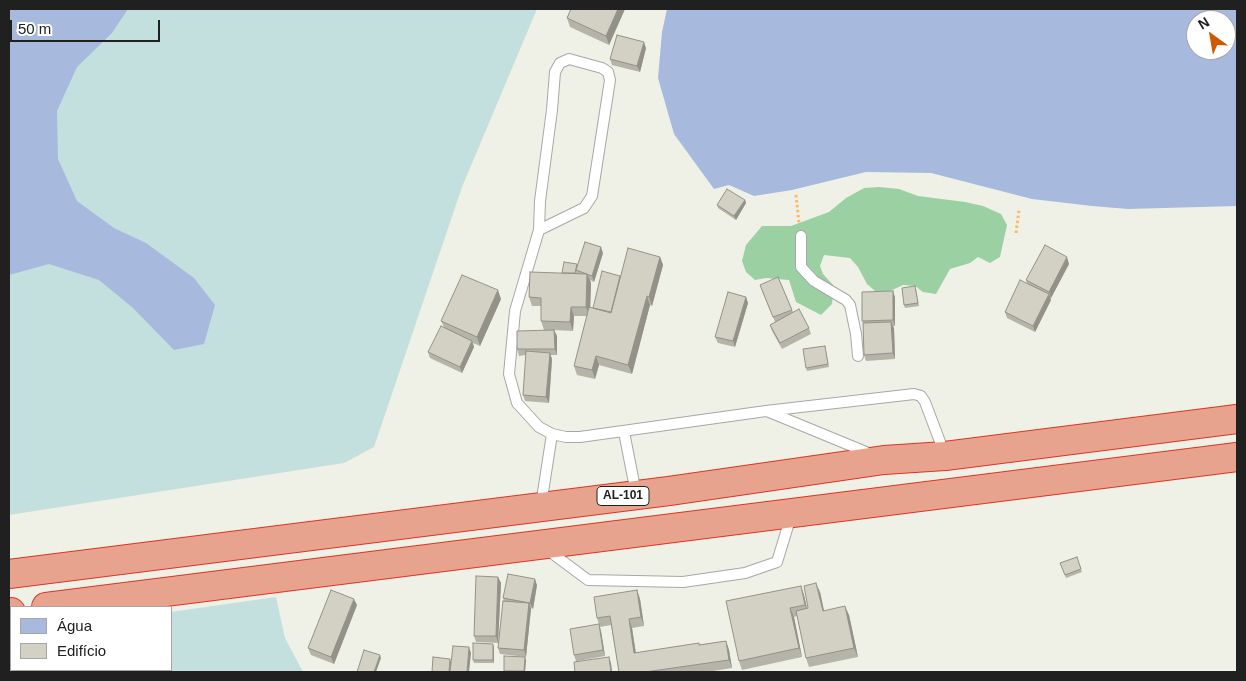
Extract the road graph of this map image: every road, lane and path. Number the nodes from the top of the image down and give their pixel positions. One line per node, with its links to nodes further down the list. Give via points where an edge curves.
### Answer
1 (796, 195): 5 (path)
2 (1019, 210): 4 (path)
3 (539, 230): 3 (lane, via 584,208 592,196 610,80 608,72 602,68 569,59 560,63 555,72); 10 (lane, via 515,311 509,374 517,403 539,427)
4 (1016, 233)
5 (801, 236): 6 (lane, via 801,267 814,281 850,305)
6 (858, 356)
7 (766, 411): 9 (lane); 11 (lane, via 914,394 925,402); 13 (lane)
8 (1237, 419): 11 (highway, AL-101)
9 (624, 432): 10 (lane, via 580,437); 14 (lane)
10 (552, 434): 15 (lane)
11 (945, 456): 13 (highway, AL-101)
12 (1237, 457): 16 (highway)
13 (884, 460): 14 (highway, AL-101)
14 (636, 494): 15 (highway, AL-101)
15 (541, 507): 18 (highway, AL-101)
16 (792, 513): 17 (highway); 17 (lane, via 778,562 746,573 683,582 588,580)
17 (540, 545): 19 (highway)
18 (9, 574)
19 (54, 606)

